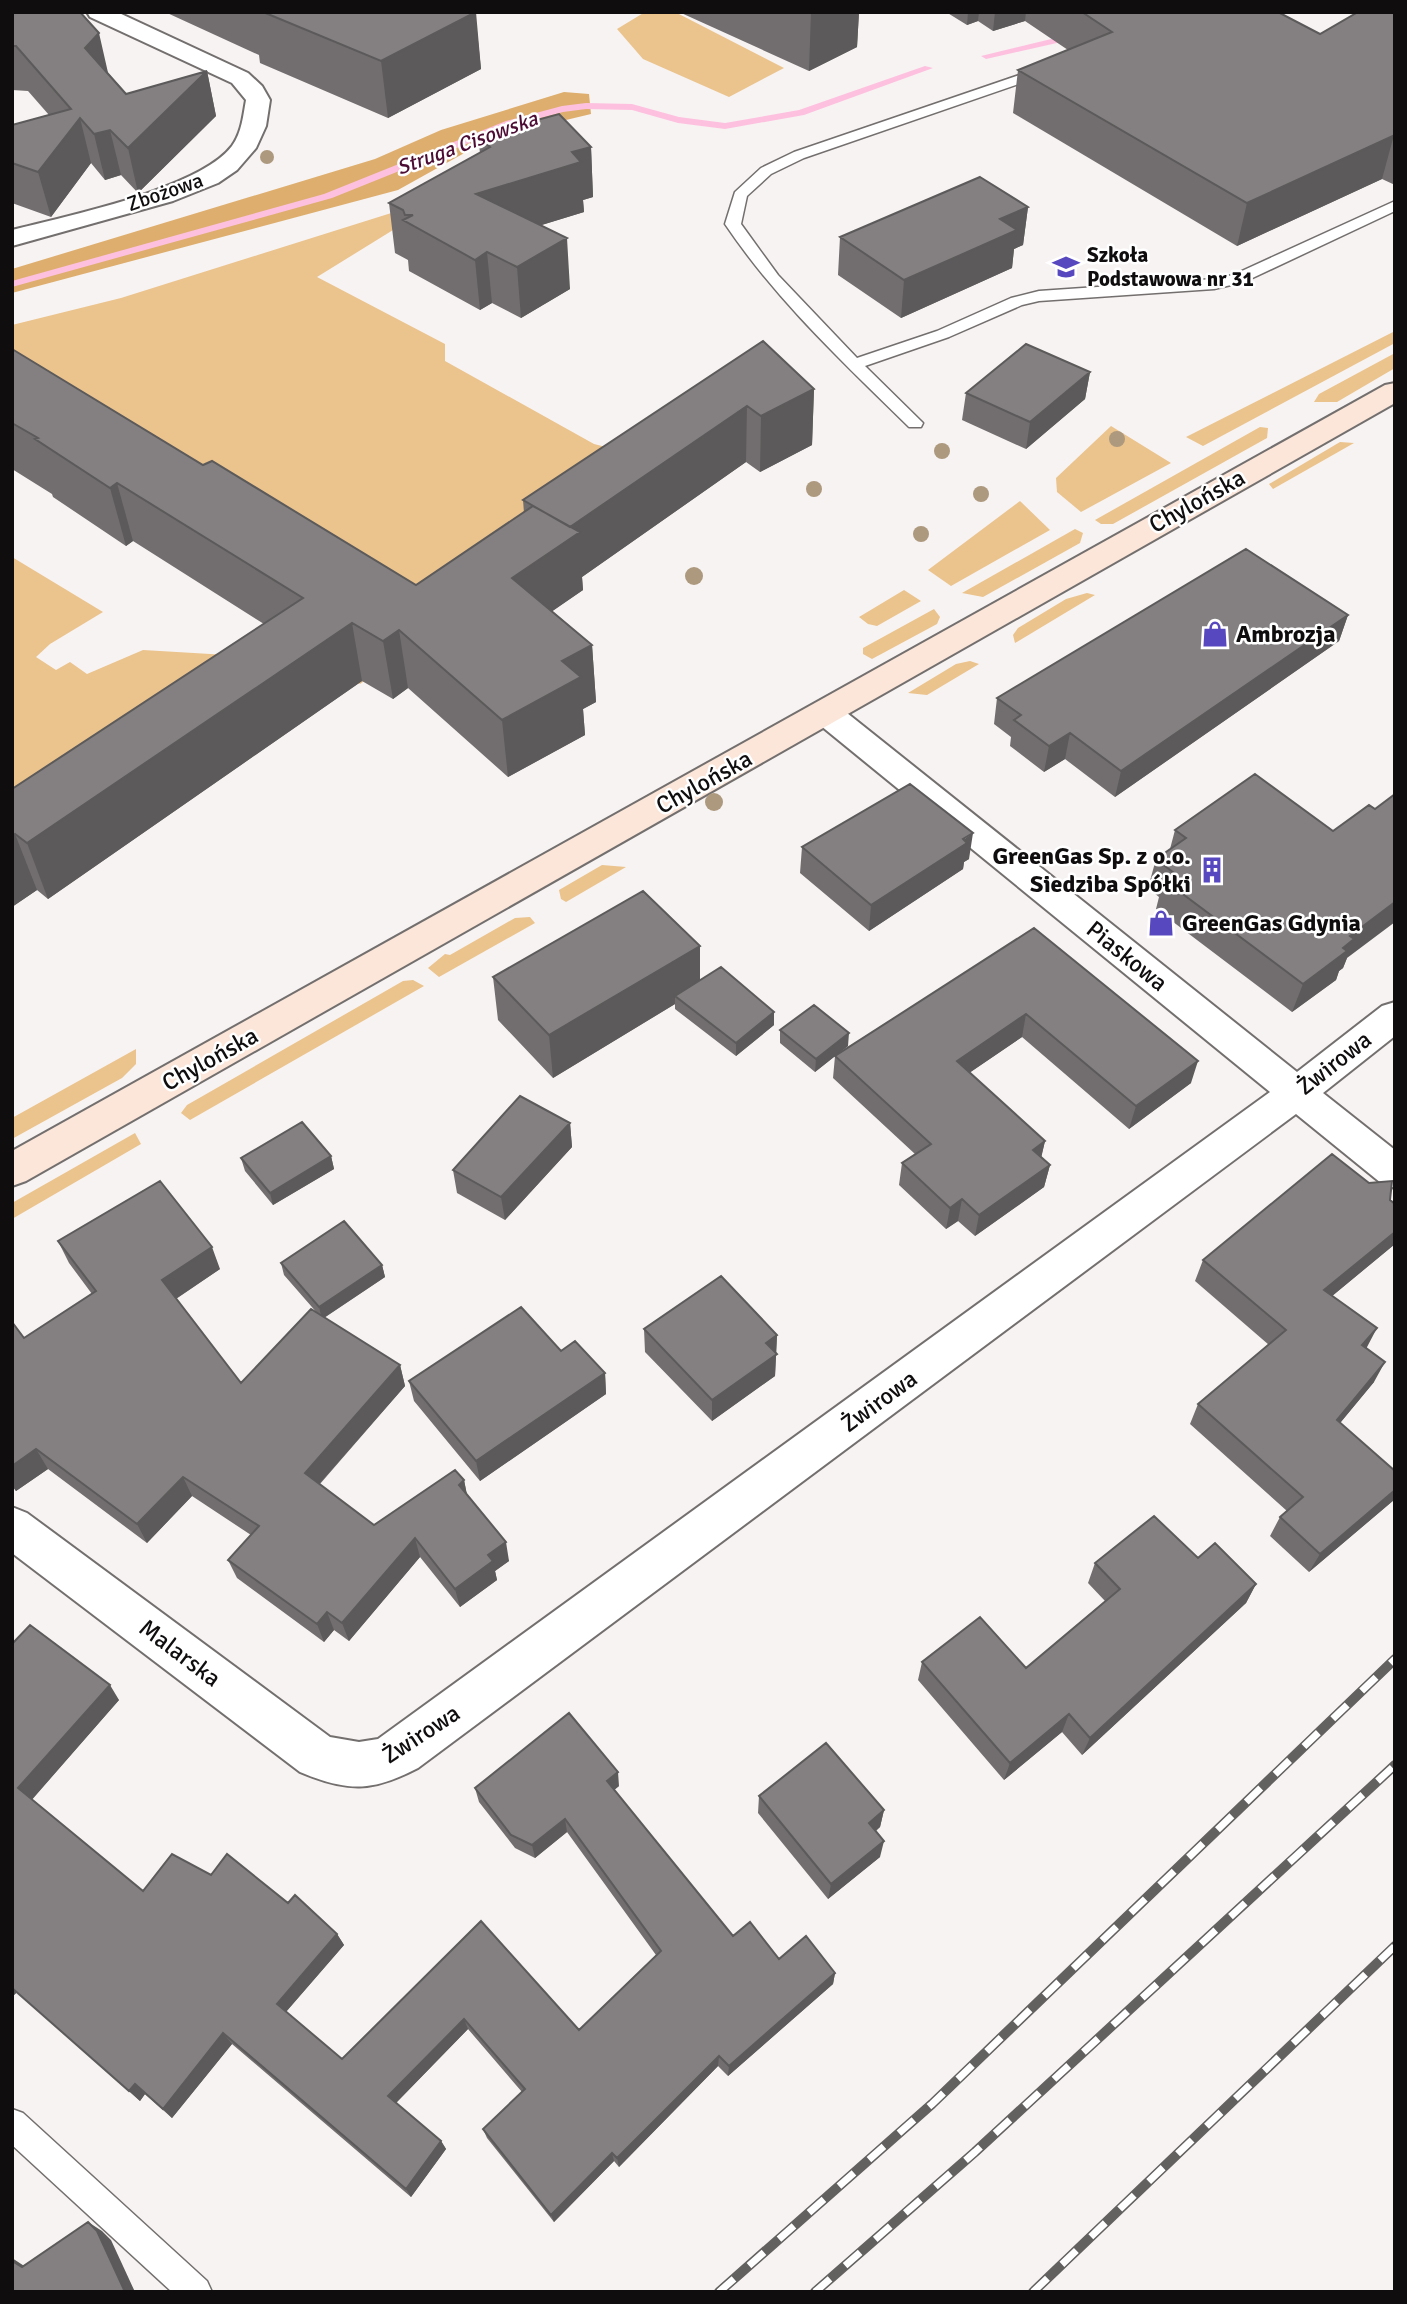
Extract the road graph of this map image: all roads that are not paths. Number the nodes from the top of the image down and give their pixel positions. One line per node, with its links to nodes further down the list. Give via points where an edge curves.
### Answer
1 (98, 12): 4 (street, Zbożowa, via 240,78 258,100 252,134 229,164 201,184)
2 (1031, 75): 5 (lane, via 799,155 766,171 740,195 733,224 752,255)
3 (1395, 205): 5 (lane, via 1238,279 1039,296)
4 (12, 238)
5 (855, 364): 7 (lane)
6 (1395, 391): 8 (street, Chylońska)
7 (915, 423)
8 (826, 713): 10 (street, Piaskowa); 11 (street, Chylońska)
9 (1395, 1016): 10 (street, Żwirowa)
10 (1296, 1093): 12 (street, Piaskowa); 14 (street, Żwirowa, via 401,1752 382,1763)
11 (12, 1170)
12 (1395, 1172)
13 (12, 1527): 14 (street, Malarska, via 317,1756)
14 (354, 1765)
15 (12, 2124): 16 (lane)
16 (196, 2292)

